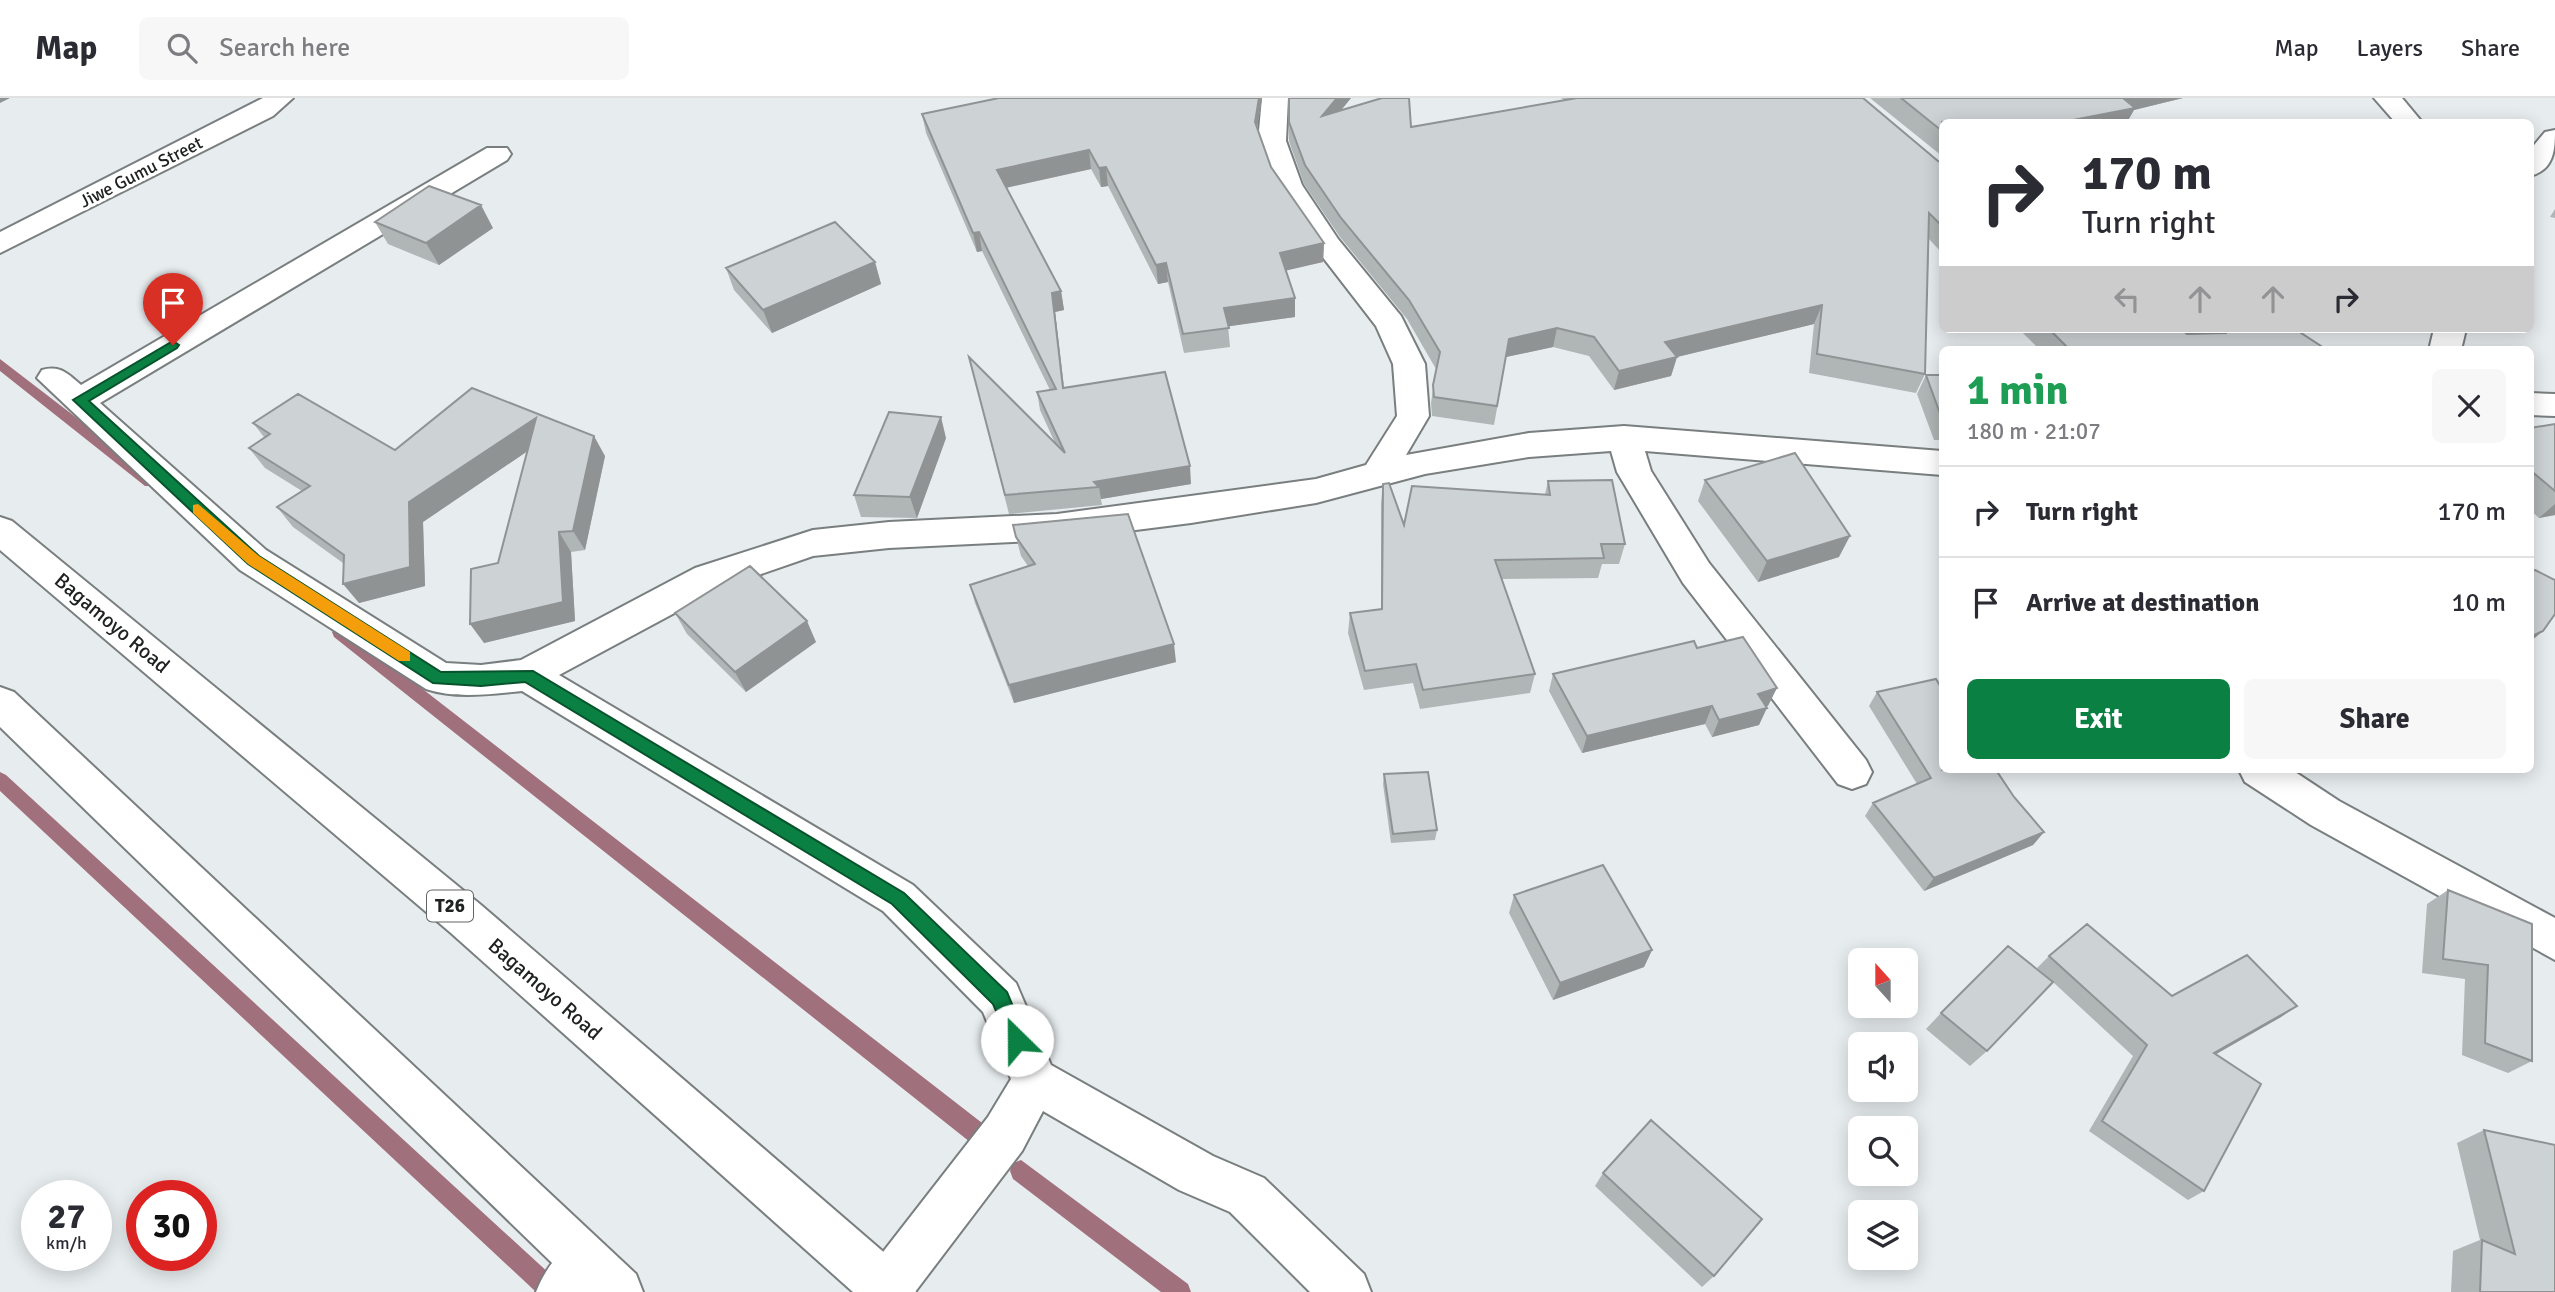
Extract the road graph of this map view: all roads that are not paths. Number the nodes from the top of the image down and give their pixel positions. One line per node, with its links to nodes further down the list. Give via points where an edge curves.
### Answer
1 (280, 98): 8 (main road, Jiwe Gumu Street)
2 (1275, 98): 13 (main road, via 1272,141 1288,185 1390,323 1409,364 1413,415)
3 (2387, 98): 4 (main road)
4 (2406, 119)
5 (2555, 138): 7 (main road)
6 (497, 154): 15 (main road, via 66,389 253,560 439,678)
7 (2534, 163)
8 (0, 244)
9 (2534, 404): 10 (main road)
10 (2555, 405)
11 (1624, 438): 12 (main road); 13 (main road, via 1529,444 1425,461); 17 (main road, via 1634,472 1696,573)
12 (1939, 463)
13 (1378, 474): 15 (main road, via 1316,491 1058,527 813,543 708,578)
14 (0, 530): 22 (main road, Bagamoyo Road / T26, via 466,919)
15 (527, 675): 20 (main road, via 898,898 1000,998)
16 (0, 703): 21 (main road)
17 (1852, 772)
18 (2264, 773): 19 (main road, via 2325,813)
19 (2555, 940)
20 (1035, 1081): 22 (main road, via 1005,1135); 23 (main road, via 1196,1173 1247,1195)
21 (589, 1282)
22 (889, 1290)
23 (1346, 1292)

